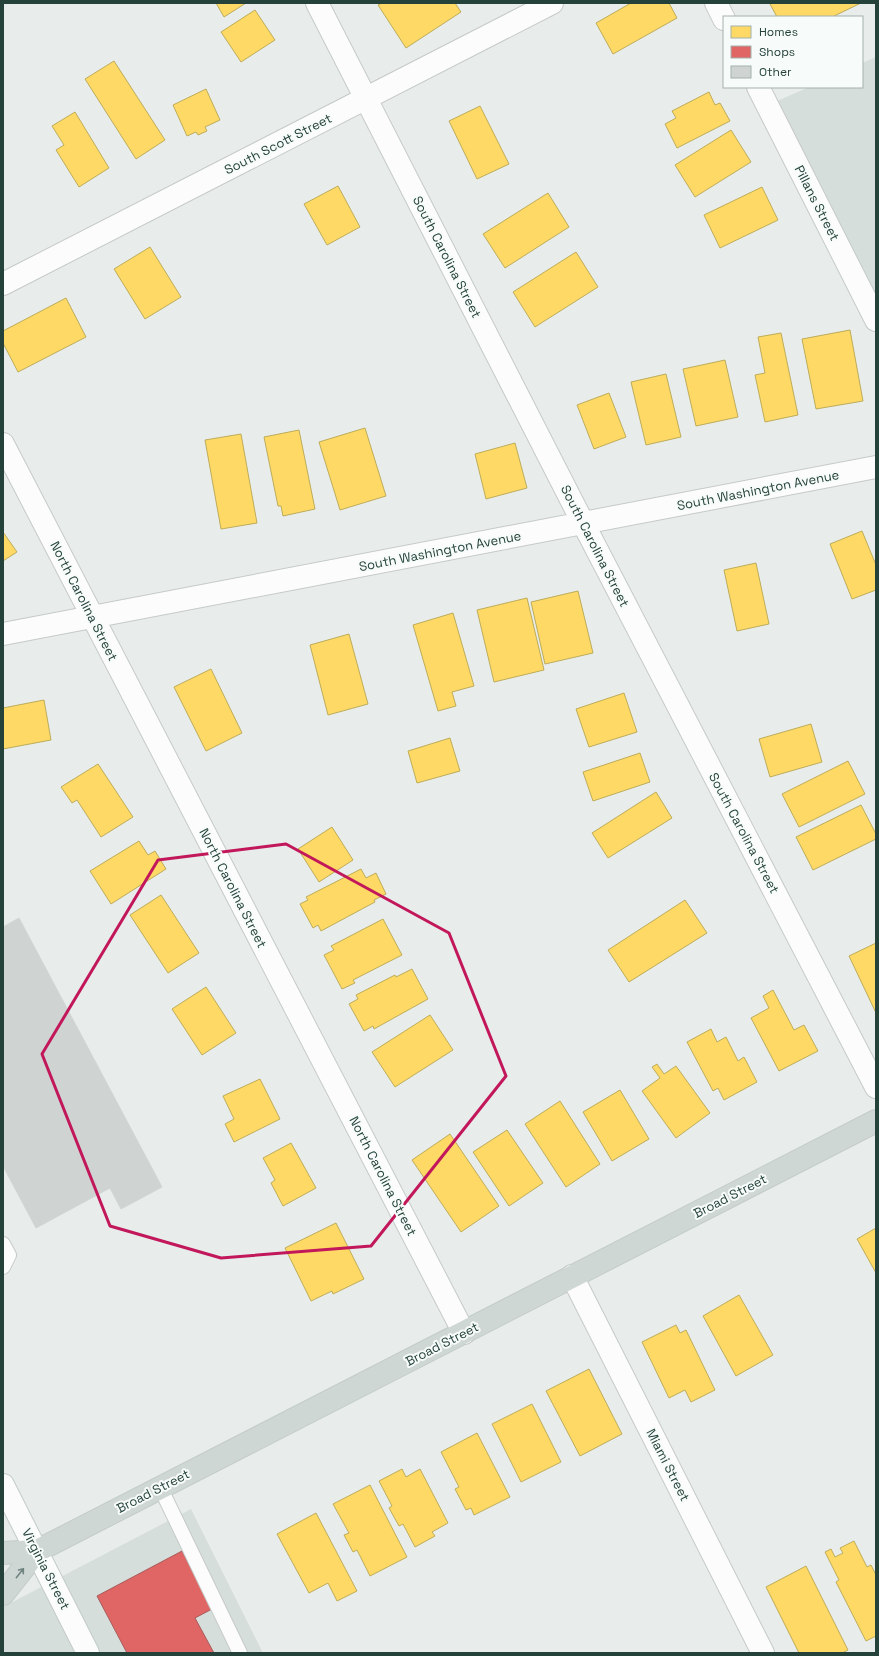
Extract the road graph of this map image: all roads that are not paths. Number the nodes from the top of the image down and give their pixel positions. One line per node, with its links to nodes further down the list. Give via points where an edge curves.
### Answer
1 (317, 3): 6 (street, South Carolina Street)
2 (552, 3): 6 (street, South Scott Street)
3 (716, 3): 4 (street)
4 (723, 17)
5 (759, 88): 8 (street, Pillans Street)
6 (366, 99): 7 (street, South Scott Street); 11 (street, South Carolina Street)
7 (3, 284)
8 (876, 320)
9 (3, 444): 12 (street, North Carolina Street)
10 (876, 467): 11 (street, South Washington Avenue)
11 (583, 523): 12 (street, South Washington Avenue); 14 (street, South Carolina Street)
12 (92, 617): 13 (street, South Washington Avenue); 19 (street, North Carolina Street)
13 (3, 634)
14 (876, 1087)
15 (876, 1121): 18 (main road, Broad Street)
16 (3, 1244): 17 (lane, via 9,1254)
17 (3, 1267)
18 (572, 1276): 19 (main road, Broad Street); 27 (street, Miami Street)
19 (464, 1333): 21 (main road, Broad Street)
20 (3, 1486): 22 (street, Virginia Street)
21 (160, 1487): 22 (main road, Broad Street); 26 (lane)
22 (37, 1551): 23 (main road, Broad Street); 24 (main road, one-way to 22); 25 (street, Virginia Street)
23 (3, 1553)
24 (3, 1594)
25 (88, 1653)
26 (240, 1653)
27 (764, 1653)

